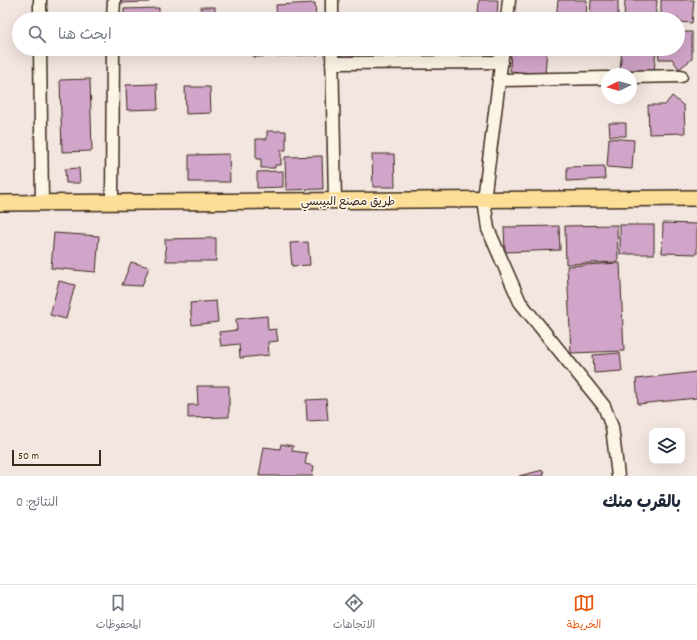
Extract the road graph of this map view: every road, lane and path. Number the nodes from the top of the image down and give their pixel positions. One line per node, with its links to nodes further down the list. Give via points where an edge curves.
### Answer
1 (40, 0): 5 (street)
2 (114, 0): 6 (street)
3 (332, 0): 7 (street)
4 (509, 0): 8 (street)
5 (40, 12)
6 (113, 12)
7 (332, 12)
8 (508, 12)
9 (40, 56): 21 (street)
10 (113, 56): 22 (street)
11 (332, 56): 14 (street)
12 (502, 56): 13 (street)
13 (502, 62): 14 (street); 18 (street)
14 (332, 63): 23 (street)
15 (681, 76): 16 (street)
16 (637, 77)
17 (601, 78): 18 (street)
18 (499, 80): 20 (street)
19 (697, 198): 20 (main road, طريق مصنع البيبسي)
20 (484, 200): 23 (main road, طريق مصنع البيبسي); 25 (street, via 488,229 520,302 604,406 612,427)
21 (42, 201): 22 (main road, طريق مصنع البيبسي); 24 (main road, طريق مصنع البيبسي)
22 (112, 201): 23 (main road, طريق مصنع البيبسي)
23 (335, 201)
24 (0, 203)
25 (618, 476)

